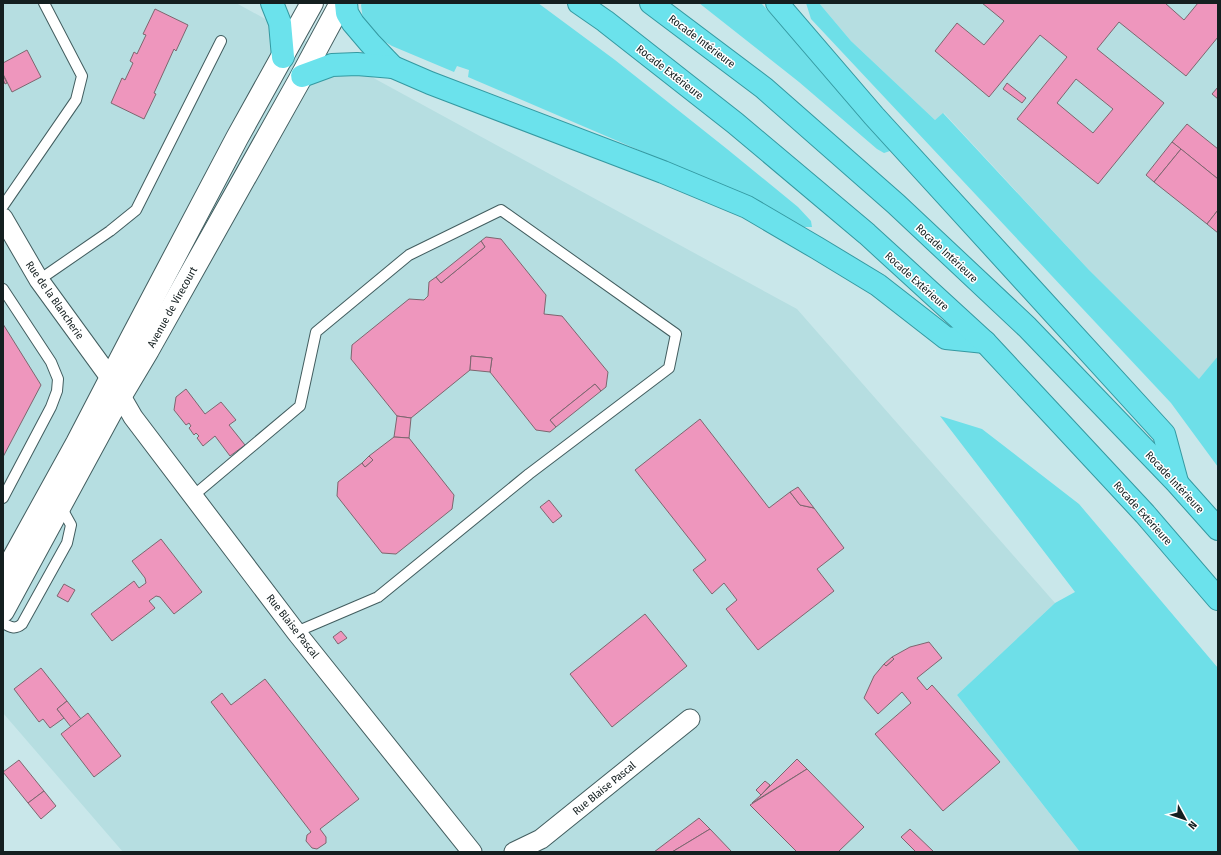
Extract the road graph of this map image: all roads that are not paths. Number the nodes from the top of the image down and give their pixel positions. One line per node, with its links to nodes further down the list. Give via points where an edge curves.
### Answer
1 (44, 3): 13 (lane, via 82,76 76,100)
2 (272, 3): 10 (highway, via 280,24)
3 (312, 3): 10 (street, Avenue de Virecourt)
4 (341, 3): 12 (street, Avenue de Virecourt)
5 (346, 3): 11 (highway, via 353,23)
6 (579, 3): 17 (highway, Rocade Extérieure, via 735,123 866,234)
7 (651, 3): 19 (highway, Rocade Intérieure, via 764,88 896,204 1027,328)
8 (777, 3): 19 (highway, via 879,122 1164,434)
9 (221, 41): 15 (lane, via 136,210)
10 (282, 57): 18 (street, Avenue de Virecourt, via 130,339)
11 (393, 67): 12 (highway, via 332,65); 17 (highway, via 747,207 878,285 946,338)
12 (302, 76): 18 (street, Avenue de Virecourt, via 148,350)
13 (3, 206)
14 (5, 225): 15 (street, Rue de la Blancherie)
15 (39, 280): 18 (street, Rue de la Blancherie)
16 (3, 289): 21 (lane, via 51,362 58,379 51,407)
17 (985, 342): 25 (highway, Rocade Extérieure, via 1145,514)
18 (116, 387): 20 (street, Rue Blaise Pascal, via 133,417); 22 (street, Avenue de Virecourt)
19 (1177, 483): 23 (highway, Rocade Intérieure)
20 (193, 496): 28 (street, Rue Blaise Pascal); 28 (lane, via 300,406 316,332 409,255 501,210 676,334 669,368 528,474 378,597)
21 (3, 498)
22 (54, 500): 24 (street, Avenue de Virecourt); 26 (street, Avenue de Virecourt); 27 (lane, via 71,525 67,544 22,624 13,628)
23 (1218, 529)
24 (3, 577)
25 (1218, 599)
26 (3, 611)
27 (3, 623)
28 (296, 632): 30 (street, Rue Blaise Pascal)
29 (690, 719): 31 (street, Rue Blaise Pascal, via 541,839)
30 (472, 852)
31 (514, 852)

